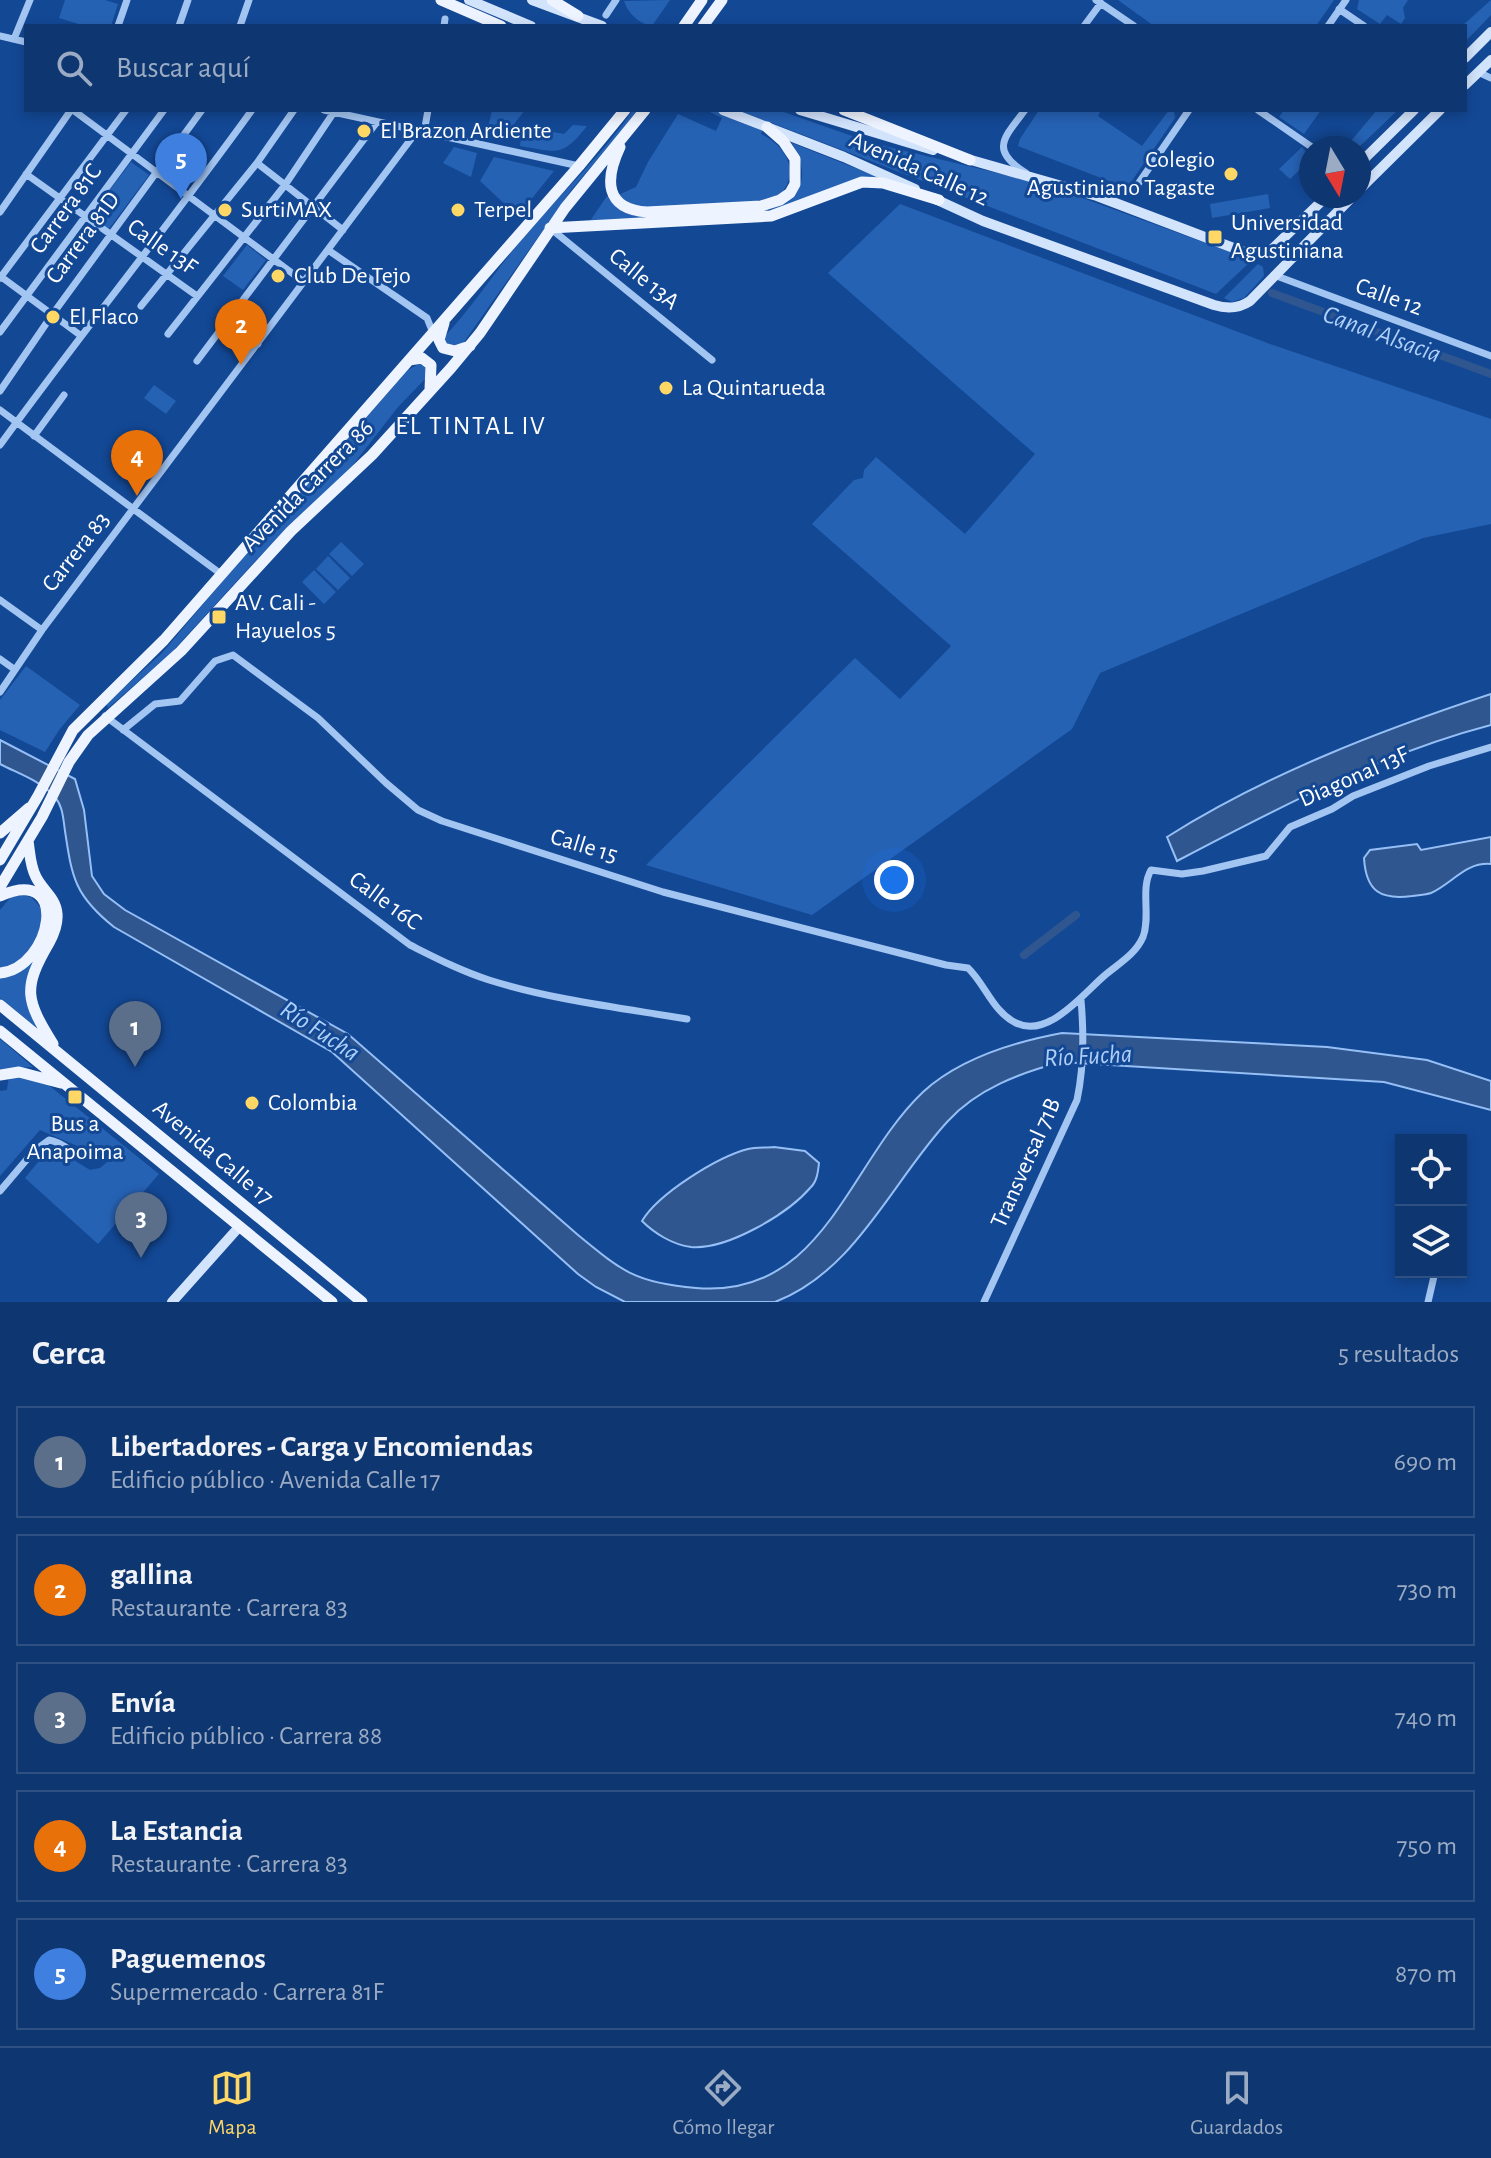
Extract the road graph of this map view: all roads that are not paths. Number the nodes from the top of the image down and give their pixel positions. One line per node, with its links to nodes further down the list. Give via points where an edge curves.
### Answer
1 (30, 0): 31 (street)
2 (127, 0): 18 (street)
3 (188, 0): 19 (street)
4 (249, 0): 20 (street)
5 (441, 0): 21 (main road)
6 (469, 0): 22 (main road)
7 (532, 0): 16 (main road)
8 (552, 0): 16 (main road)
9 (602, 0): 13 (street)
10 (700, 0): 23 (main road)
11 (722, 0): 24 (main road)
12 (1346, 0): 15 (street)
13 (615, 2): 17 (street)
14 (1098, 2): 25 (street); 26 (street)
15 (1339, 9): 27 (street); 28 (street)
16 (578, 16): 17 (main road)
17 (604, 21)
18 (119, 24)
19 (180, 24)
20 (241, 24)
21 (496, 24)
22 (526, 24)
23 (685, 24)
24 (704, 24)
25 (1085, 24)
26 (1131, 24)
27 (1329, 24)
28 (1361, 24)
29 (1491, 32): 33 (main road)
30 (0, 36): 31 (street)
31 (14, 39): 32 (street)
32 (24, 42)
33 (1467, 56)
34 (1491, 60): 35 (main road)
35 (1478, 72): 36 (street); 37 (main road)
36 (1491, 78)
37 (1467, 83)
38 (71, 112): 69 (street)
39 (75, 112): 60 (street)
40 (124, 112): 60 (street)
41 (163, 112): 64 (street, Carrera 81C)
42 (201, 112): 68 (street, Carrera 81D)
43 (251, 112): 74 (street)
44 (293, 112): 66 (street)
45 (334, 112): 57 (street); 72 (street)
46 (427, 112): 59 (street)
47 (623, 112): 67 (main road, Avenida Carrera 86)
48 (644, 112): 61 (main road, Avenida Carrera 86)
49 (728, 112): 58 (main road, Avenida Calle 12)
50 (806, 112): 65 (main road, Avenida Calle 12)
51 (849, 112): 65 (main road)
52 (1024, 112): 70 (street, via 1002,148 1012,164)
53 (1188, 112): 73 (street)
54 (1412, 112): 63 (main road)
55 (1438, 112): 71 (main road)
56 (1269, 113): 62 (street)
57 (377, 122): 59 (street); 77 (street)
58 (767, 127): 61 (main road, via 790,150 796,171 790,193 761,206 629,209 616,199 609,181); 76 (main road, Avenida Calle 12)
59 (421, 132): 67 (street); 84 (street, Carrera 83)
60 (107, 135): 64 (street); 75 (street)
61 (626, 136): 83 (main road, Avenida Carrera 86)
62 (1299, 137)
63 (1371, 152)
64 (132, 153): 68 (street); 82 (street, Carrera 81C)
65 (970, 160): 70 (main road, Avenida Calle 12)
66 (257, 163): 72 (street); 81 (street)
67 (579, 166): 99 (main road, Avenida Carrera 86)
68 (156, 172): 74 (street); 85 (street, Carrera 81D)
69 (26, 174): 75 (street, Calle 13F); 80 (street)
70 (1031, 176): 88 (main road, Avenida Calle 12, via 1244,252)
71 (1371, 178)
72 (285, 185): 77 (street); 86 (street)
73 (1136, 187)
74 (190, 197): 81 (street); 89 (street)
75 (60, 198): 82 (street, Calle 13F); 93 (street)
76 (939, 200): 83 (main road, via 862,182 771,216); 92 (main road, Avenida Calle 12, via 1214,305 1235,307 1250,301)
77 (314, 206): 84 (street); 90 (street)
78 (1315, 208): 88 (main road)
79 (1341, 208): 92 (main road)
80 (0, 212)
81 (214, 215): 86 (street); 91 (street)
82 (86, 217): 85 (street, Calle 13F); 95 (street, Carrera 81C)
83 (550, 228): 106 (main road, Avenida Carrera 86); 109 (street, Calle 13A)
84 (343, 230): 87 (street, Carrera 83)
85 (110, 234): 89 (street, Calle 13F); 98 (street, Carrera 81D)
86 (244, 237): 90 (street); 96 (street)
87 (328, 250): 94 (street, Carrera 83); 102 (street, via 427,318)
88 (1266, 255): 92 (main road)
89 (142, 257): 91 (street, Calle 13F); 104 (street)
90 (274, 259): 94 (street); 100 (street)
91 (165, 274): 96 (street, Calle 13F); 97 (street)
92 (1274, 275): 107 (street, Calle 12)
93 (0, 277): 95 (street)
94 (304, 282): 105 (street, Carrera 83)
95 (27, 296): 98 (street); 101 (street, Carrera 81C)
96 (197, 296): 103 (street)
97 (141, 306)
98 (52, 315): 104 (street); 111 (street, Carrera 81D)
99 (445, 319): 102 (main road, Avenida Carrera 86); 106 (main road, via 439,340 443,348)
100 (227, 321): 105 (street); 110 (street)
101 (0, 332)
102 (433, 333): 108 (main road, Avenida Carrera 86)
103 (168, 334)
104 (80, 335): 115 (street)
105 (258, 344): 118 (street, Carrera 83)
106 (470, 346): 112 (main road, Avenida Carrera 86)
107 (1491, 356)
108 (409, 360): 112 (main road, via 422,358 431,365); 119 (main road, Avenida Carrera 86)
109 (712, 360)
110 (197, 361)
111 (0, 391)
112 (430, 391): 125 (main road, Avenida Carrera 86, via 181,651)
113 (64, 395): 116 (street)
114 (0, 410): 115 (street)
115 (17, 422): 116 (street); 117 (street)
116 (34, 436): 118 (street)
117 (0, 445)
118 (135, 509): 119 (street); 121 (street, Carrera 83)
119 (221, 574): 128 (main road, Avenida Carrera 86, via 152,653 73,730)
120 (0, 600): 121 (street)
121 (42, 630): 123 (street, Carrera 83)
122 (0, 659): 123 (street)
123 (14, 669): 124 (street, Carrera 83)
124 (0, 692)
125 (105, 716): 126 (street, Calle 16C); 130 (main road, Avenida Carrera 86, via 69,762)
126 (123, 730): 135 (street, Calle 15, via 155,704 180,701 215,661 233,655 318,718 418,810 442,821 663,892 968,968 986,994 1016,1023 1029,1027); 137 (street, Calle 16C, via 410,945 490,981)
127 (1491, 747): 135 (street, Diagonal 13F, via 1342,801 1290,827 1266,856 1182,874 1151,870 1142,939)
128 (36, 801): 129 (main road); 131 (main road, Avenida Carrera 86)
129 (0, 833)
130 (28, 841): 132 (main road, Avenida Carrera 86); 139 (main road, via 34,874 58,915 29,982 33,1006)
131 (0, 860)
132 (0, 887)
133 (0, 896): 134 (main road, via 19,889 33,892 49,917 29,957)
134 (0, 973)
135 (1081, 1000): 149 (street, Transversal 71B, via 1084,1030 1077,1100)
136 (0, 1005): 139 (main road, Avenida Calle 17)
137 (687, 1019)
138 (0, 1031): 141 (main road, Avenida Calle 17)
139 (57, 1051): 148 (main road, Avenida Calle 17)
140 (0, 1075): 141 (main road, via 19,1072)
141 (68, 1085): 144 (main road, Avenida Calle 17)
142 (104, 1150): 143 (street, via 78,1156 53,1140 44,1142)
143 (0, 1191)
144 (239, 1227): 146 (main road); 147 (main road, Avenida Calle 17)
145 (1434, 1278): 150 (street)
146 (172, 1302)
147 (332, 1302)
148 (362, 1302)
149 (984, 1302)
150 (1428, 1302)

